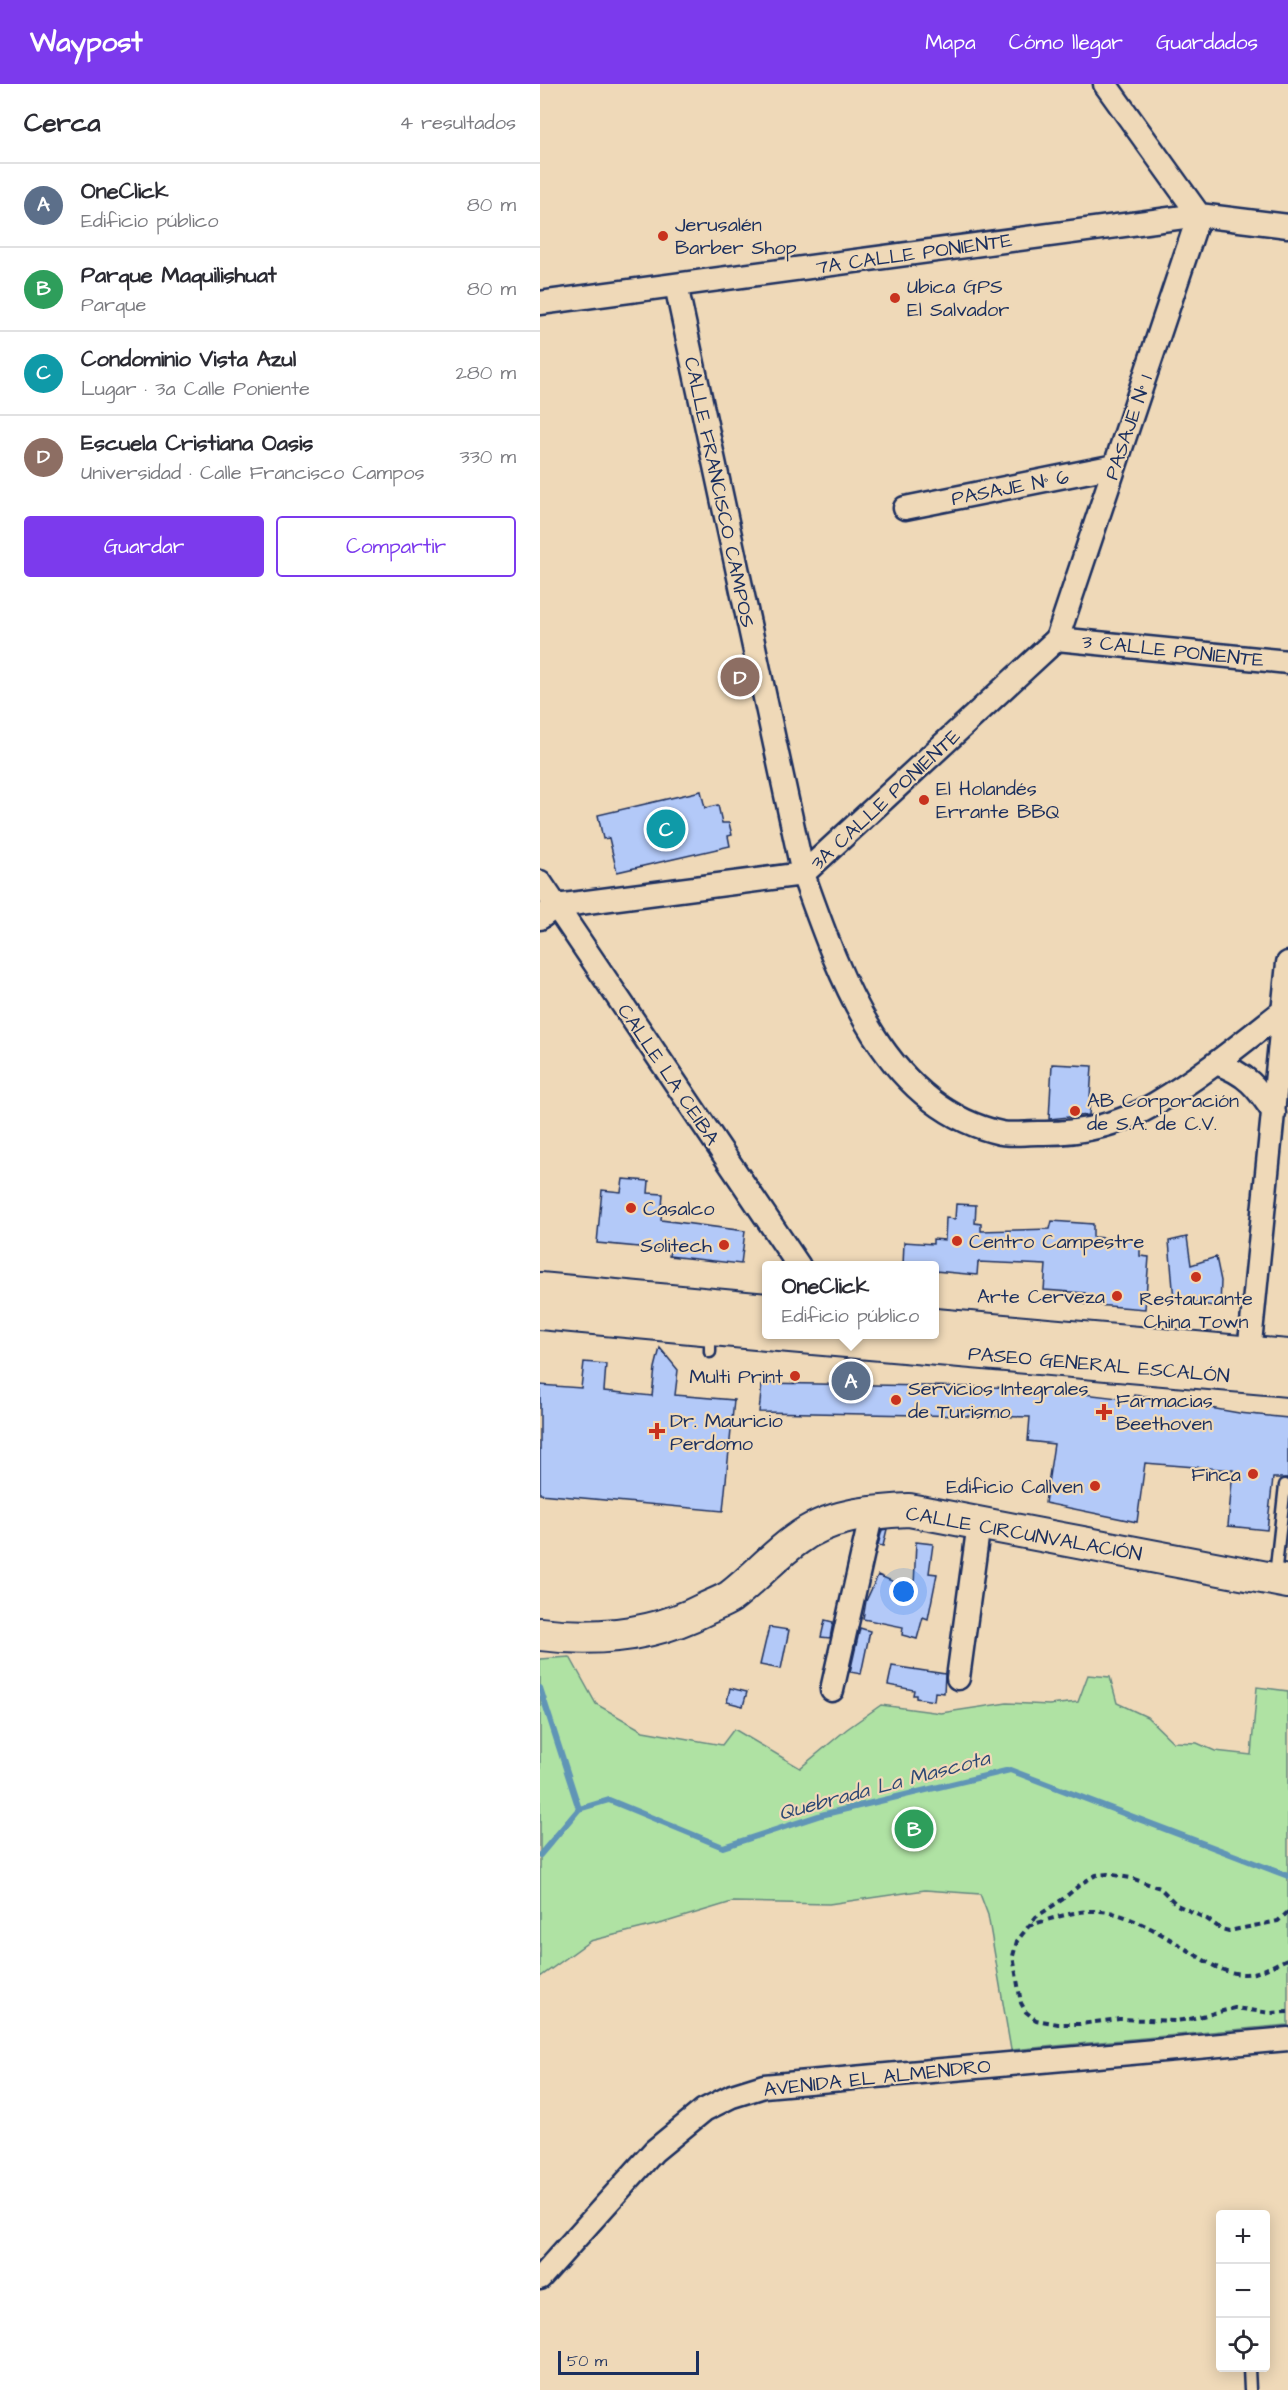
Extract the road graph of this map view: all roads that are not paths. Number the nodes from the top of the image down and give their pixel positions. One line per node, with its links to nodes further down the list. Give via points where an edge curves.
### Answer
1 (1105, 84): 2 (street)
2 (1199, 216): 3 (street, 7A CALLE PONIENTE); 4 (street, 7A CALLE PONIENTE); 6 (street, PASAJE N° 1)
3 (1288, 226)
4 (676, 285): 5 (street, 7A CALLE PONIENTE); 10 (street, CALLE FRANCISCO CAMPOS)
5 (540, 303)
6 (1115, 466): 7 (street, PASAJE N° 6); 8 (street, PASAJE N° 1)
7 (904, 508)
8 (1057, 639): 9 (street, 3 CALLE PONIENTE); 10 (street, 3A CALLE PONIENTE)
9 (1288, 662)
10 (803, 874): 12 (street, 3A CALLE PONIENTE); 15 (street, CALLE FRANCISCO CAMPOS, via 859,1010 894,1064 926,1097 961,1119 1003,1133 1055,1133 1104,1127 1154,1104)
11 (540, 882): 12 (street, CALLE LA CEIBA)
12 (548, 912): 17 (street, CALLE LA CEIBA)
13 (1288, 963): 14 (street)
14 (1286, 1010): 15 (street, CALLE FRANCISCO CAMPOS); 16 (street)
15 (1216, 1063): 16 (street, via 1251,1081)
16 (1274, 1113): 24 (street)
17 (795, 1261)
18 (540, 1289): 19 (main road)
19 (762, 1310)
20 (540, 1313): 22 (main road, PASEO GENERAL ESCALÓN, via 710,1340)
21 (939, 1325): 24 (main road, PASEO GENERAL ESCALÓN)
22 (762, 1335)
23 (824, 1339): 26 (main road, PASEO GENERAL ESCALÓN)
24 (1249, 1353): 25 (main road, PASEO GENERAL ESCALÓN)
25 (1288, 1356)
26 (1288, 1380)
27 (1285, 1485): 30 (lane, via 1276,1554)
28 (872, 1512): 29 (main road, CALLE CIRCUNVALACIÓN, via 909,1510); 31 (main road, CALLE CIRCUNVALACIÓN, via 842,1518 797,1539 729,1598 692,1616 656,1629 614,1637); 33 (street)
29 (979, 1523): 30 (main road, CALLE CIRCUNVALACIÓN); 32 (street)
30 (1282, 1580)
31 (540, 1634)
32 (958, 1678)
33 (832, 1690)
34 (1288, 2038): 35 (street, AVENIDA EL ALMENDRO, via 764,2086 732,2096 704,2110 654,2151)
35 (540, 2278)
36 (1250, 2372): 37 (lane)
37 (1250, 2390)

